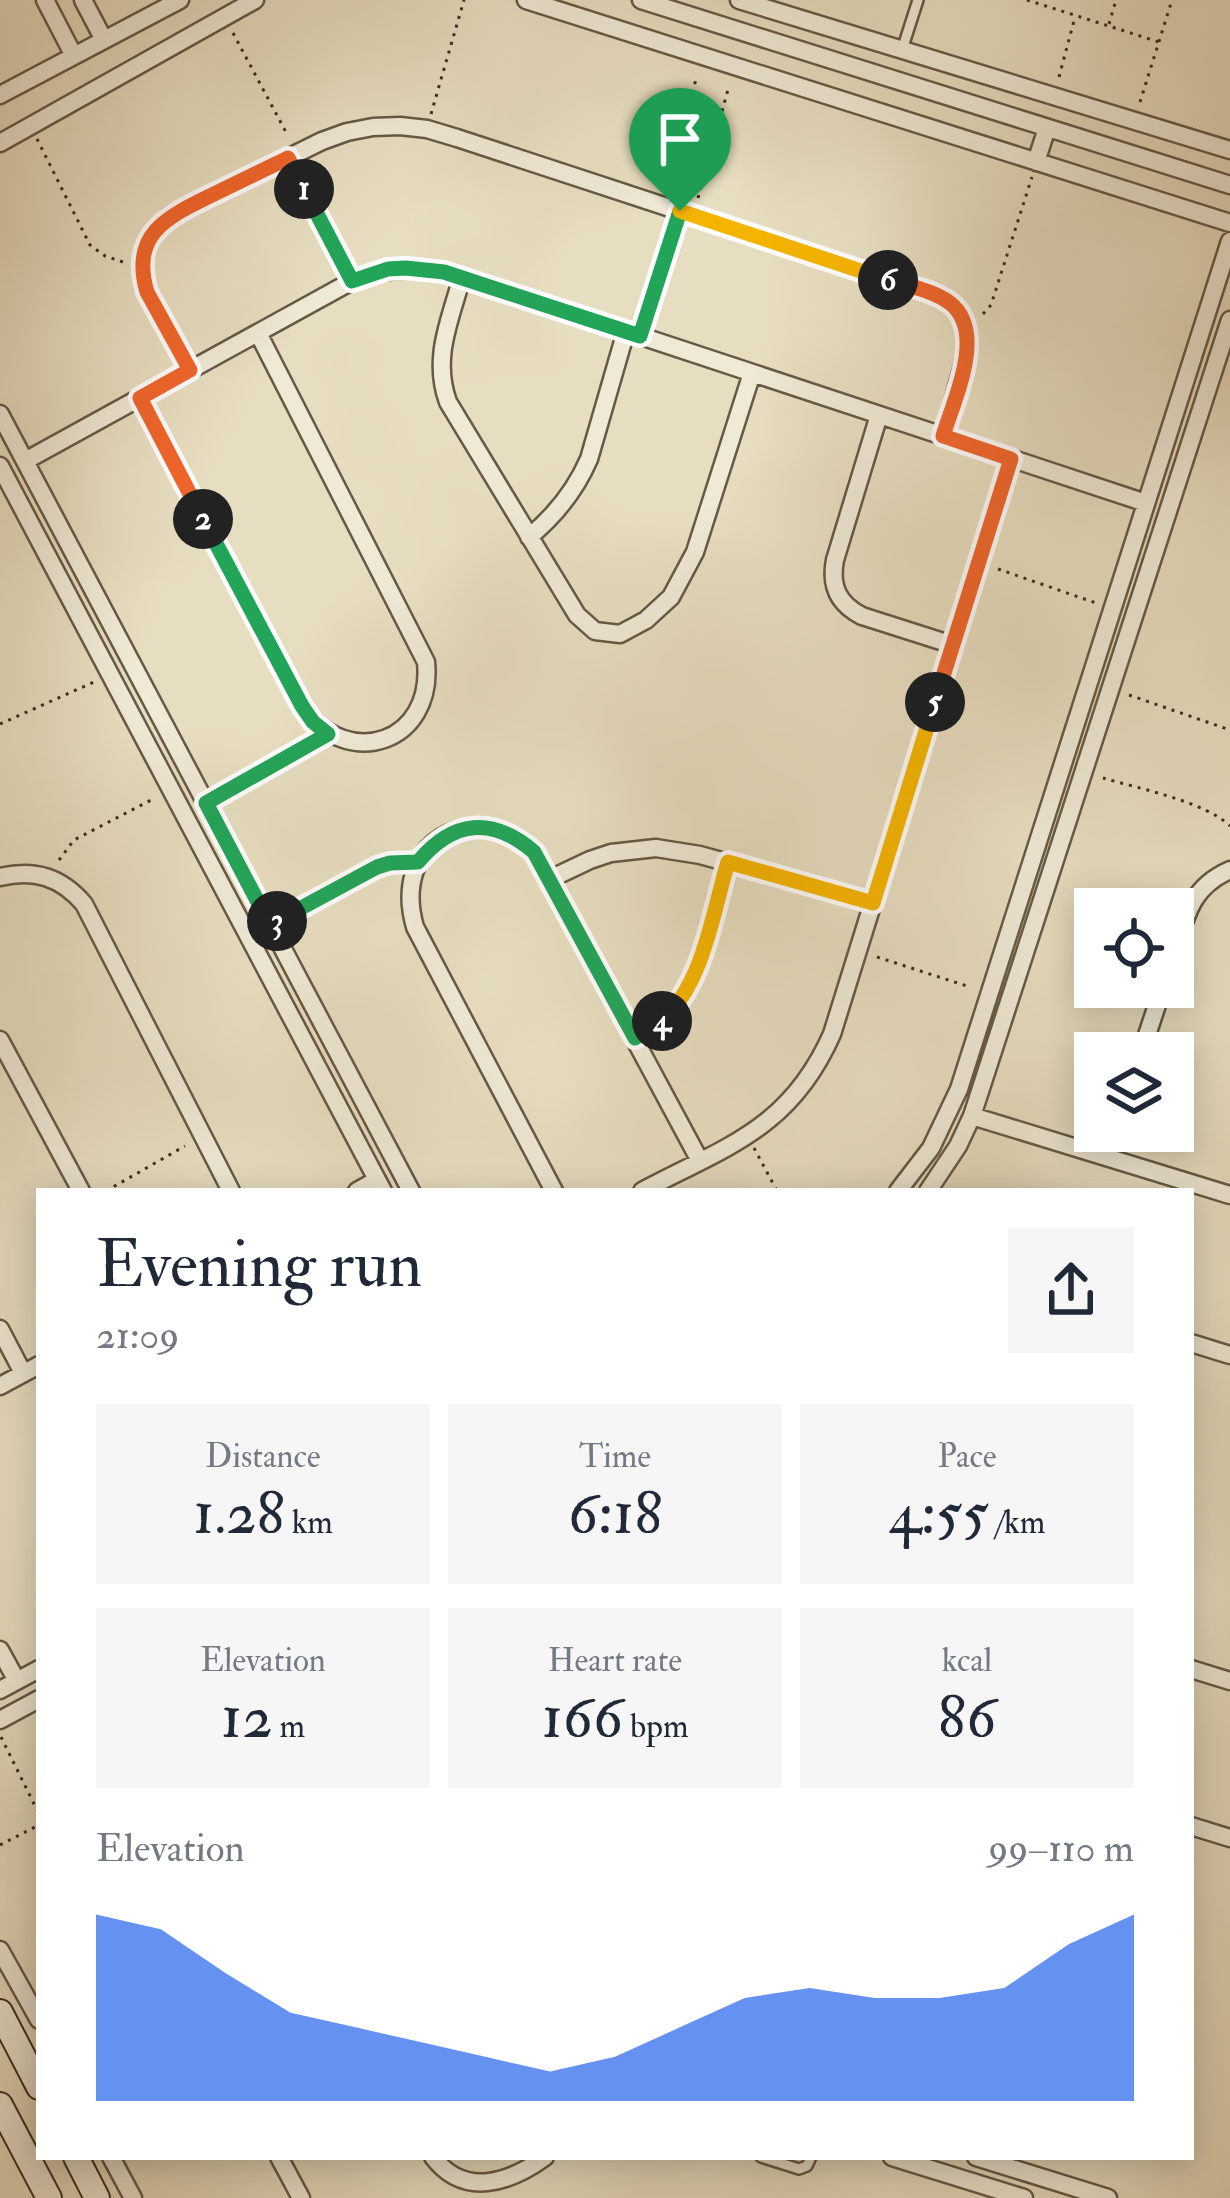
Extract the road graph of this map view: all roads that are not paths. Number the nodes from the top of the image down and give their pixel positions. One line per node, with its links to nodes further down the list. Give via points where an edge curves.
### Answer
1 (46, 0): 11 (street)
2 (83, 0): 9 (street)
3 (180, 0): 9 (street)
4 (255, 0): 14 (street)
5 (526, 0): 16 (street)
6 (641, 0): 13 (street)
7 (739, 0): 10 (street)
8 (918, 0): 10 (lane)
9 (104, 40): 11 (street)
10 (902, 50): 15 (street)
11 (74, 56): 12 (street)
12 (0, 95)
13 (1047, 128): 16 (street); 17 (street)
14 (0, 143)
15 (1230, 150)
16 (1036, 162): 18 (street)
17 (1230, 185)
18 (1230, 223)
19 (1230, 241): 34 (street)
20 (462, 277): 22 (street, via 388,269); 23 (street); 35 (street, via 440,360 443,388)
21 (1230, 320): 26 (street)
22 (258, 333): 24 (street); 27 (street, via 426,662 424,699 401,730 365,743 313,722)
23 (633, 334): 25 (street); 35 (street, via 581,477)
24 (190, 370): 27 (street); 30 (street, via 147,292 142,263 151,236 170,216 347,132 427,129 950,303 965,323 968,349)
25 (752, 373): 29 (street); 35 (street, via 689,568 646,620 620,634 585,625)
26 (1221, 378): 49 (street)
27 (140, 398): 32 (street)
28 (0, 413): 32 (street)
29 (879, 415): 30 (street); 36 (street, via 834,587 849,610)
30 (943, 436): 31 (street)
31 (1011, 459): 34 (street); 36 (street)
32 (25, 461): 37 (street)
33 (0, 466): 38 (street)
34 (1146, 503): 59 (street, via 946,1119)
35 (529, 536)
36 (953, 645): 44 (street)
37 (127, 653): 38 (street); 45 (street)
38 (109, 669): 46 (street)
39 (728, 862): 42 (street, via 633,849); 44 (street); 47 (street, via 688,988 666,1018)
40 (1230, 871): 43 (street)
41 (0, 877): 55 (street, via 38,873 84,904)
42 (550, 879): 47 (street); 57 (street, via 517,837 473,827 432,844 410,883 409,906)
43 (1194, 898)
44 (873, 903): 52 (street, via 821,1058 790,1102)
45 (287, 956): 46 (street); 56 (street)
46 (266, 968): 53 (street)
47 (635, 1038): 52 (street)
48 (0, 1040): 54 (street)
49 (972, 1116): 51 (street); 60 (street)
50 (1108, 1152): 51 (street)
51 (1106, 1157): 61 (street)
52 (700, 1161): 58 (street)
53 (380, 1185)
54 (79, 1188)
55 (229, 1188)
56 (409, 1188)
57 (552, 1188)
58 (648, 1188)
59 (900, 1188)
60 (930, 1188)
61 (1230, 1195)
62 (0, 1329): 65 (street)
63 (1194, 1348): 64 (street)
64 (1230, 1355)
65 (31, 1369): 66 (street)
66 (0, 1386)
67 (0, 1650): 71 (street)
68 (1194, 1670): 70 (street)
69 (36, 1671): 71 (street)
70 (1229, 1679)
71 (8, 1686)
72 (36, 1701): 73 (street)
73 (0, 1720)
74 (1194, 1827): 75 (street)
75 (1230, 1838)
76 (0, 1950): 78 (street)
77 (0, 2012): 79 (street)
78 (36, 2015)
79 (36, 2081)
80 (0, 2105): 81 (street)
81 (36, 2155)
82 (78, 2160): 93 (street)
83 (113, 2160): 94 (street)
84 (281, 2160): 95 (street)
85 (436, 2160): 86 (street, via 452,2177 485,2186)
86 (540, 2160)
87 (770, 2160): 88 (lane, via 799,2169)
88 (810, 2160)
89 (902, 2160): 96 (street)
90 (986, 2160): 97 (street)
91 (40, 2161): 92 (street)
92 (49, 2198)
93 (97, 2198)
94 (133, 2198)
95 (301, 2198)
96 (1024, 2198)
97 (1108, 2198)

